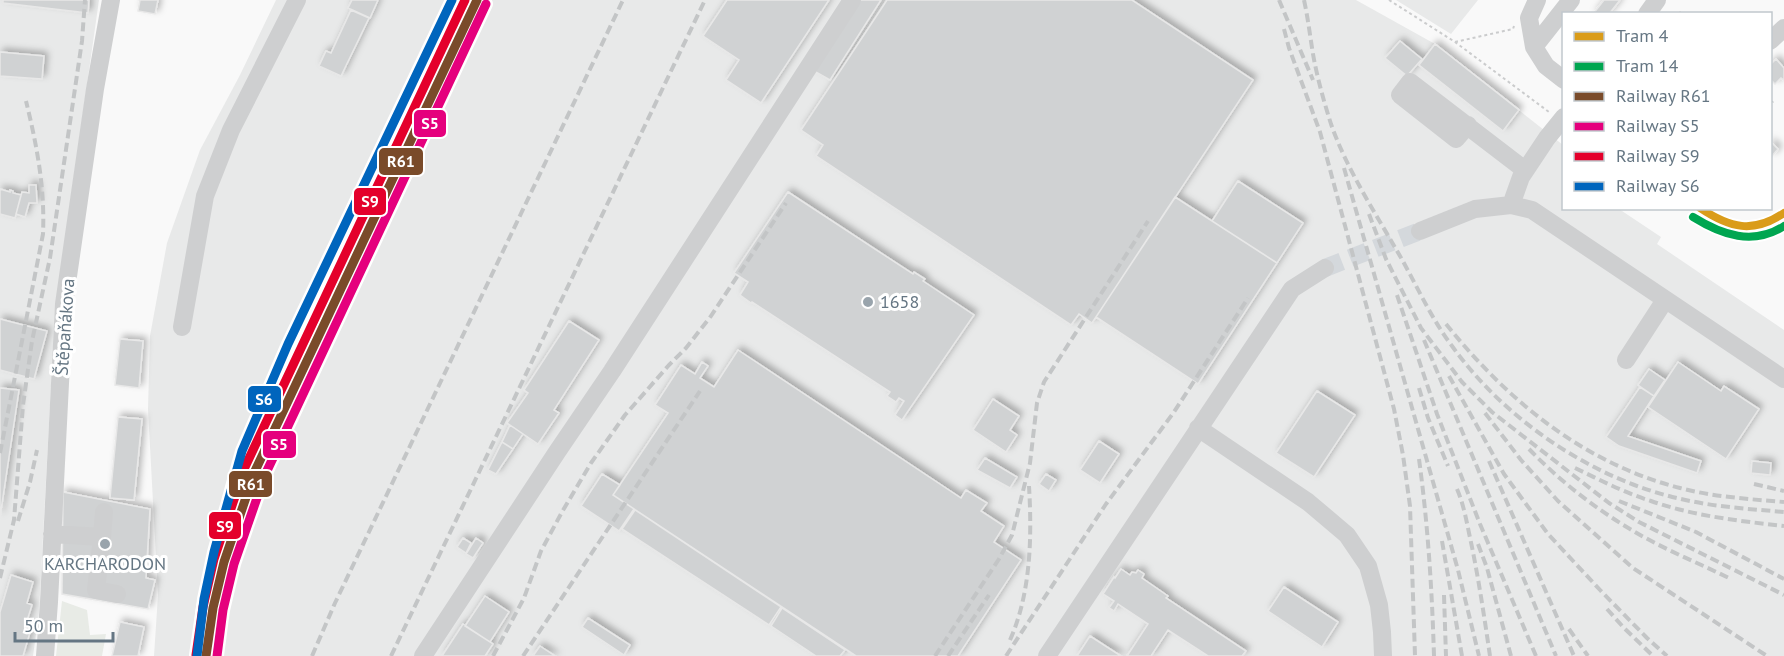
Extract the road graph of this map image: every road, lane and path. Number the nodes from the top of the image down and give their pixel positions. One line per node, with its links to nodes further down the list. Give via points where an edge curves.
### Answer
1 (111, 0): 27 (street, Štěpaňákova, via 64,304)
2 (297, 0): 22 (street, via 231,130 205,196)
3 (852, 0): 31 (street)
4 (1389, 0): 12 (path)
5 (1537, 0): 13 (street, via 1529,18)
6 (1571, 0): 13 (street)
7 (1658, 0): 8 (street)
8 (1649, 12)
9 (1514, 22): 12 (path, via 1513,29)
10 (1784, 28): 11 (street)
11 (1772, 39)
12 (1455, 42): 15 (path)
13 (1534, 47): 14 (street, via 1546,66)
14 (1562, 79)
15 (1562, 119): 17 (street)
16 (1468, 126): 17 (street)
17 (1526, 170): 18 (street)
18 (1511, 204): 19 (street, via 1475,209); 21 (street, via 1532,210)
19 (1420, 231)
20 (1325, 268): 25 (street, via 1292,289)
21 (1665, 300): 23 (street); 24 (street)
22 (182, 327)
23 (1626, 360)
24 (1784, 379)
25 (1198, 428): 32 (street); 33 (street, via 1308,502 1347,535 1368,566 1379,605)
26 (104, 512): 28 (street)
27 (52, 534): 28 (street); 30 (street, Štěpaňákova)
28 (102, 537): 29 (street, via 96,590)
29 (117, 594)
30 (45, 656)
31 (423, 656)
32 (1047, 656)
33 (1383, 656)

